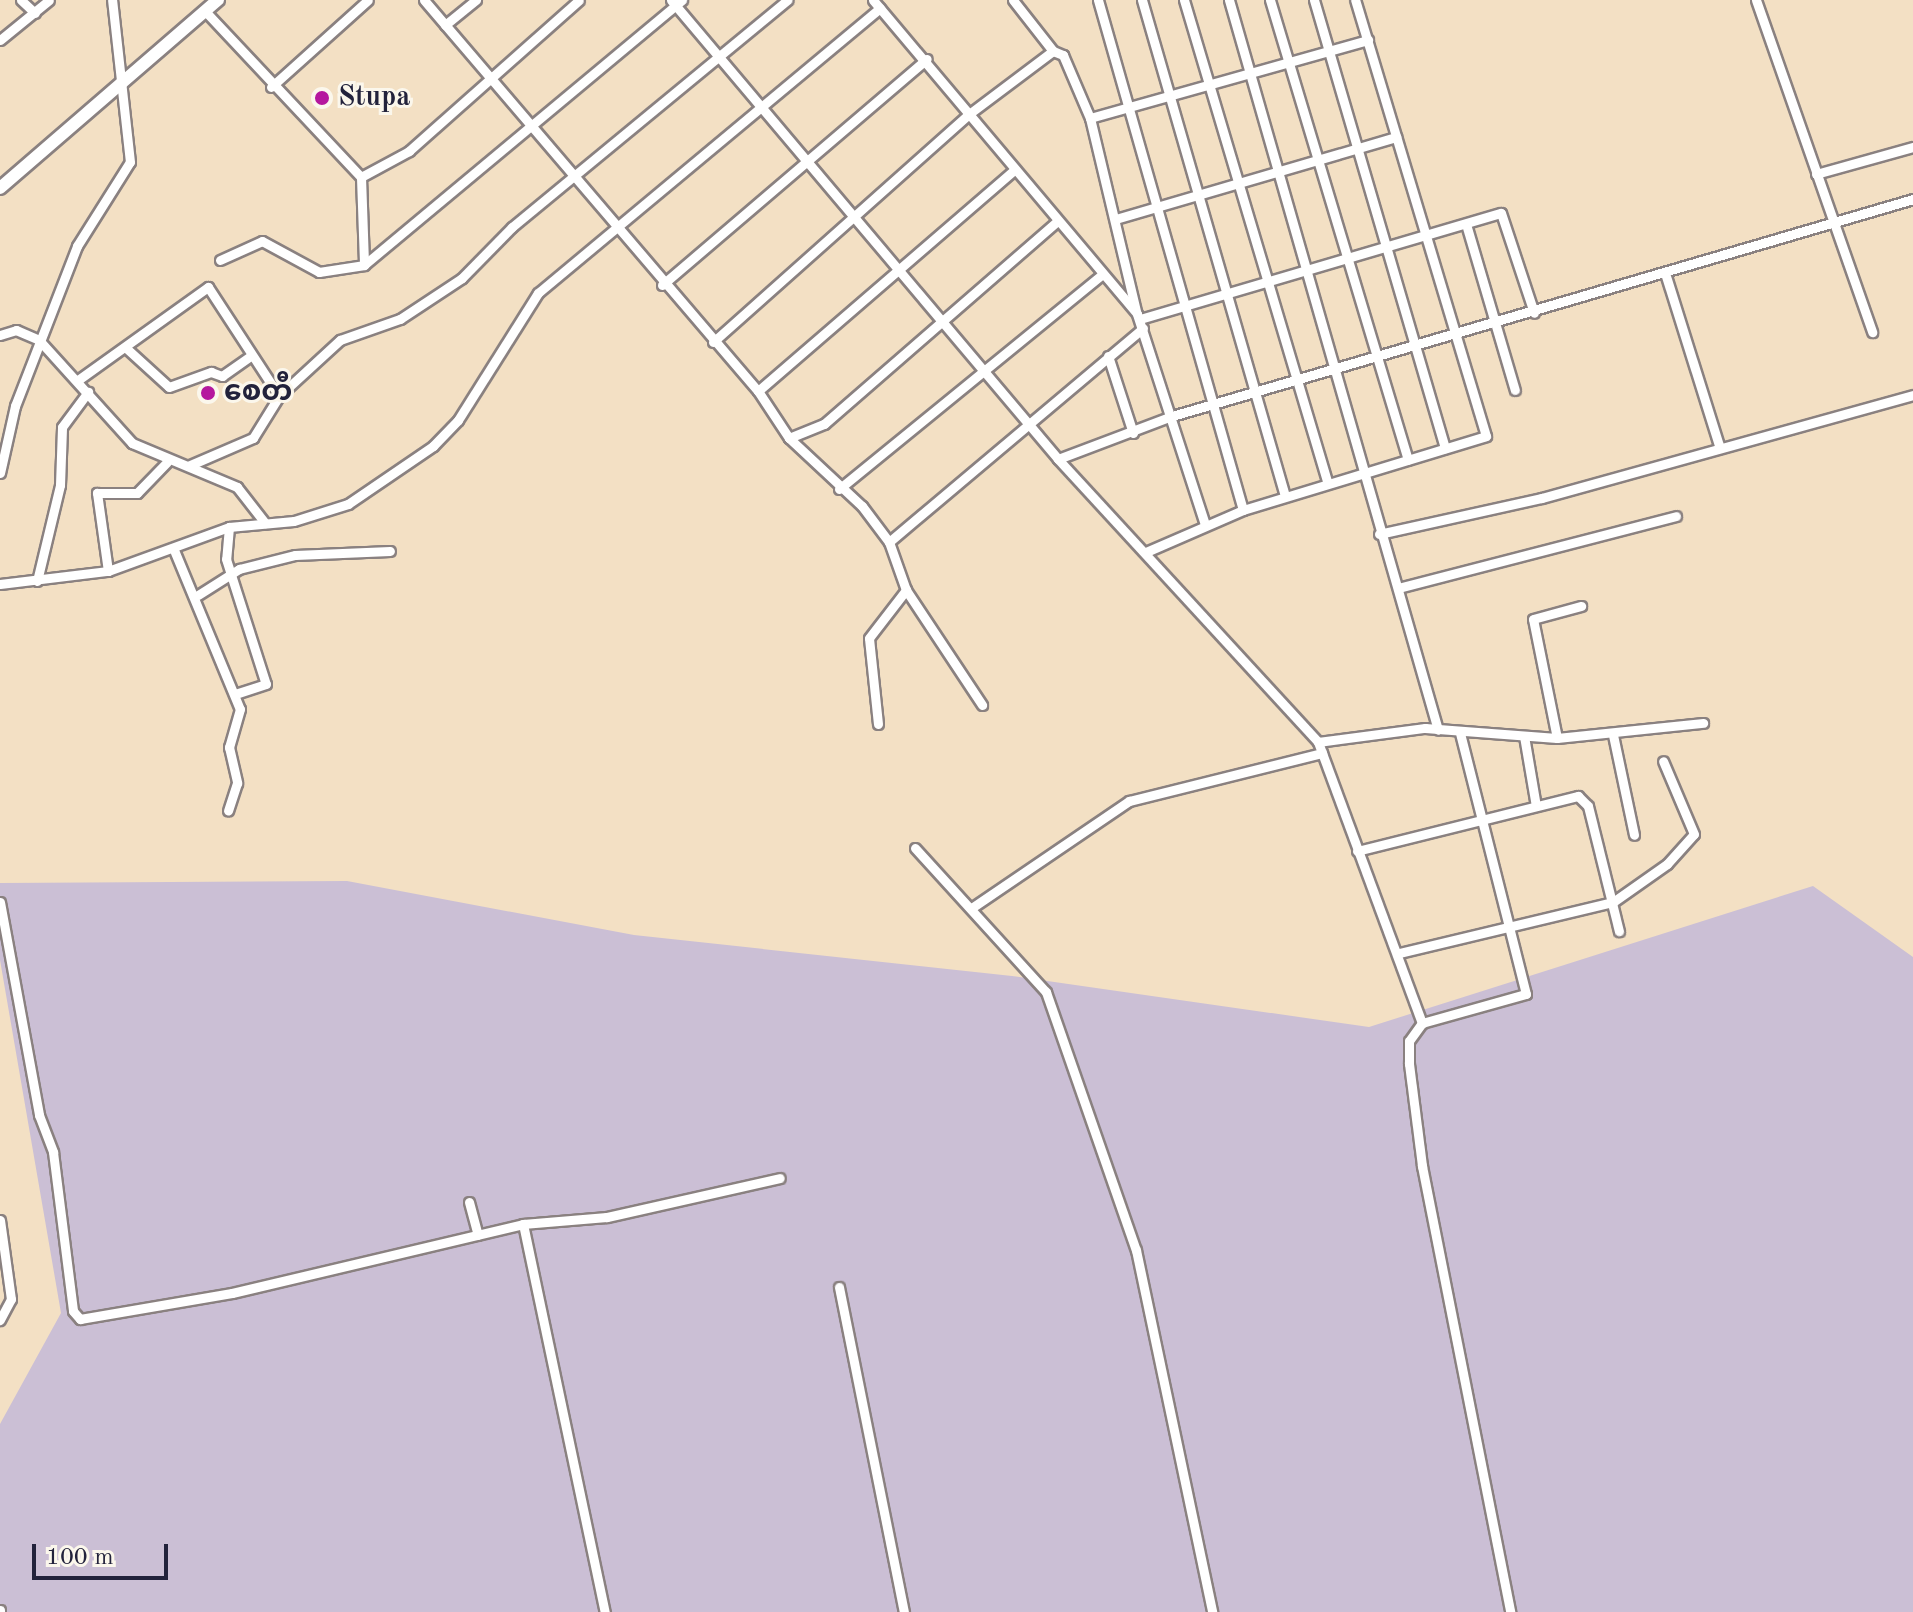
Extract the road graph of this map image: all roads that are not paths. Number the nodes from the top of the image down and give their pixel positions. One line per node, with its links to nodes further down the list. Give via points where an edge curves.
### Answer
1 (21, 0): 22 (street)
2 (49, 0): 22 (street)
3 (112, 0): 33 (street)
4 (218, 0): 21 (main road)
5 (368, 0): 34 (street)
6 (424, 0): 23 (street)
7 (476, 0): 23 (street)
8 (579, 0): 32 (street)
9 (787, 0): 28 (street)
10 (1013, 0): 26 (street)
11 (1098, 0): 38 (street)
12 (1143, 0): 36 (street)
13 (1184, 0): 35 (street)
14 (1229, 0): 31 (street)
15 (1270, 0): 30 (street)
16 (1314, 0): 27 (street)
17 (1355, 0): 25 (street)
18 (1756, 0): 48 (street)
19 (676, 2): 28 (street); 41 (street)
20 (876, 4): 29 (street); 37 (street)
21 (205, 11): 33 (main road); 34 (street)
22 (35, 13): 24 (street)
23 (445, 25): 32 (street)
24 (0, 40)
25 (1368, 40): 27 (street); 42 (street)
26 (1053, 51): 39 (street); 40 (street, via 1063,55)
27 (1329, 53): 30 (street); 44 (street)
28 (720, 59): 37 (street); 51 (street)
29 (927, 59): 39 (street); 45 (street)
30 (1289, 64): 31 (street); 46 (street)
31 (1249, 75): 35 (street); 49 (street)
32 (489, 77): 41 (street); 50 (street, via 409,151)
33 (118, 85): 53 (main road); 83 (street, via 133,142 130,162 77,246)
34 (271, 87): 50 (street)
35 (1207, 87): 36 (street); 52 (street)
36 (1165, 99): 38 (street); 54 (street)
37 (761, 109): 45 (street); 62 (street)
38 (1128, 109): 40 (street); 56 (street)
39 (969, 114): 47 (street); 57 (street)
40 (1090, 118): 58 (street)
41 (528, 125): 51 (street); 68 (street, via 478,175)
42 (1396, 137): 44 (street); 63 (street)
43 (1913, 147): 48 (street)
44 (1357, 150): 46 (street); 64 (street)
45 (810, 162): 57 (street); 73 (street)
46 (1317, 163): 49 (street); 66 (street)
47 (1013, 171): 60 (street); 67 (street)
48 (1816, 174): 59 (street)
49 (1279, 175): 52 (street); 69 (street)
50 (361, 177): 68 (street)
51 (573, 177): 62 (street); 99 (street, via 462,278 400,319 340,340)
52 (1238, 187): 54 (street); 72 (street)
53 (0, 188)
54 (1199, 197): 56 (street); 74 (street)
55 (1913, 199): 59 (street)
56 (1157, 208): 58 (street); 75 (street)
57 (856, 215): 67 (street); 84 (street)
58 (1119, 218): 78 (street)
59 (1832, 221): 70 (street); 80 (street)
60 (1056, 222): 71 (street); 77 (street)
61 (1466, 224): 63 (street); 76 (street, via 1501,213); 79 (street)
62 (619, 231): 73 (street); 118 (street, via 538,293 433,446 329,514)
63 (1427, 237): 64 (street); 82 (street)
64 (1386, 250): 66 (street); 86 (street)
65 (220, 260): 68 (street, via 262,241 319,272)
66 (1347, 261): 69 (street); 89 (street)
67 (898, 264): 77 (street); 95 (street)
68 (364, 265)
69 (1308, 273): 72 (street); 91 (street)
70 (1665, 273): 76 (street); 106 (street)
71 (1101, 275): 78 (street); 90 (street)
72 (1269, 284): 74 (street); 93 (street)
73 (662, 285): 84 (street)
74 (1226, 296): 75 (street); 97 (street)
75 (1186, 308): 78 (street); 100 (street)
76 (1534, 313): 79 (street)
77 (945, 320): 90 (street); 104 (street, via 824,424)
78 (1140, 321): 88 (street); 101 (street)
79 (1497, 323): 82 (street); 94 (street)
80 (1872, 332)
81 (0, 335): 83 (street, via 16,330)
82 (1456, 337): 86 (street); 105 (street, via 1486,436)
83 (39, 340): 92 (street); 112 (street)
84 (713, 342): 95 (street)
85 (125, 347): 87 (street, via 169,387 211,372 222,376); 87 (street, via 208,287); 92 (street)
86 (1417, 348): 89 (street); 105 (street)
87 (251, 356): 99 (street)
88 (1108, 356): 102 (street); 103 (street)
89 (1377, 360): 91 (street); 108 (street)
90 (986, 369): 102 (street); 114 (street)
91 (1336, 372): 93 (street); 111 (street)
92 (78, 380): 96 (street)
93 (1295, 384): 97 (street); 113 (street)
94 (1515, 390)
95 (758, 391): 104 (street)
96 (88, 392): 109 (street, via 132,443); 128 (street, via 62,427 60,485)
97 (1255, 395): 100 (street); 115 (street)
98 (1913, 395): 106 (street)
99 (279, 396): 110 (street, via 253,438)
100 (1214, 406): 101 (street); 116 (street)
101 (1172, 416): 103 (street); 119 (street)
102 (1028, 419): 107 (street); 122 (street)
103 (1133, 433): 107 (street)
104 (789, 438): 114 (street)
105 (1445, 448): 108 (street)
106 (1720, 448): 121 (street)
107 (1058, 459): 125 (street)
108 (1408, 460): 111 (street)
109 (167, 462): 110 (street); 126 (street, via 137,493 97,493)
110 (188, 466): 118 (street, via 237,487)
111 (1365, 471): 113 (street); 121 (street)
112 (0, 473)
113 (1327, 481): 115 (street)
114 (839, 489): 122 (street)
115 (1285, 496): 116 (street)
116 (1243, 510): 119 (street)
117 (1676, 516): 130 (street)
118 (265, 523): 120 (street)
119 (1205, 525): 125 (street)
120 (229, 527): 123 (street); 127 (street)
121 (1379, 534): 130 (street)
122 (889, 542): 131 (street)
123 (174, 550): 126 (street); 132 (street)
124 (390, 551): 127 (street, via 295,555)
125 (1146, 552): 143 (street)
126 (108, 571): 128 (street)
127 (232, 572): 132 (street); 134 (street, via 266,684)
128 (37, 581): 129 (street)
129 (0, 584)
130 (1402, 587): 138 (street)
131 (906, 590): 135 (street); 137 (street, via 869,638)
132 (198, 595): 134 (street)
133 (1581, 606): 142 (street, via 1533,619)
134 (236, 694): 147 (street, via 239,719 229,747 237,783)
135 (982, 705)
136 (1703, 723): 140 (street)
137 (878, 724)
138 (1438, 730): 139 (street); 143 (street)
139 (1460, 734): 141 (street); 148 (street)
140 (1613, 735): 142 (street); 149 (street)
141 (1524, 736): 142 (street); 146 (street)
142 (1557, 738)
143 (1318, 742): 144 (street)
144 (1322, 753): 151 (street); 154 (street, via 1129,801)
145 (1663, 761): 153 (street, via 1694,834 1667,864)
146 (1536, 806): 148 (street); 153 (street, via 1584,799)
147 (228, 811)
148 (1479, 821): 151 (street); 155 (street)
149 (1634, 835)
150 (915, 848): 154 (street)
151 (1357, 851): 157 (street)
152 (0, 902): 163 (street, via 39,1115 53,1152 73,1311 80,1319 232,1293)
153 (1613, 902): 155 (street); 156 (street)
154 (973, 907): 168 (street, via 1046,992 1136,1250)
155 (1509, 928): 157 (street); 158 (street, via 1526,994)
156 (1619, 931)
157 (1399, 953): 158 (street)
158 (1422, 1023): 169 (street, via 1409,1041 1409,1064 1422,1166)
159 (780, 1178): 162 (street, via 607,1217)
160 (469, 1202): 163 (street)
161 (0, 1220): 165 (street, via 11,1299)
162 (523, 1224): 163 (street); 166 (street)
163 (478, 1235)
164 (839, 1287): 167 (street)
165 (0, 1320)
166 (605, 1612)
167 (904, 1612)
168 (1212, 1612)
169 (1510, 1612)

